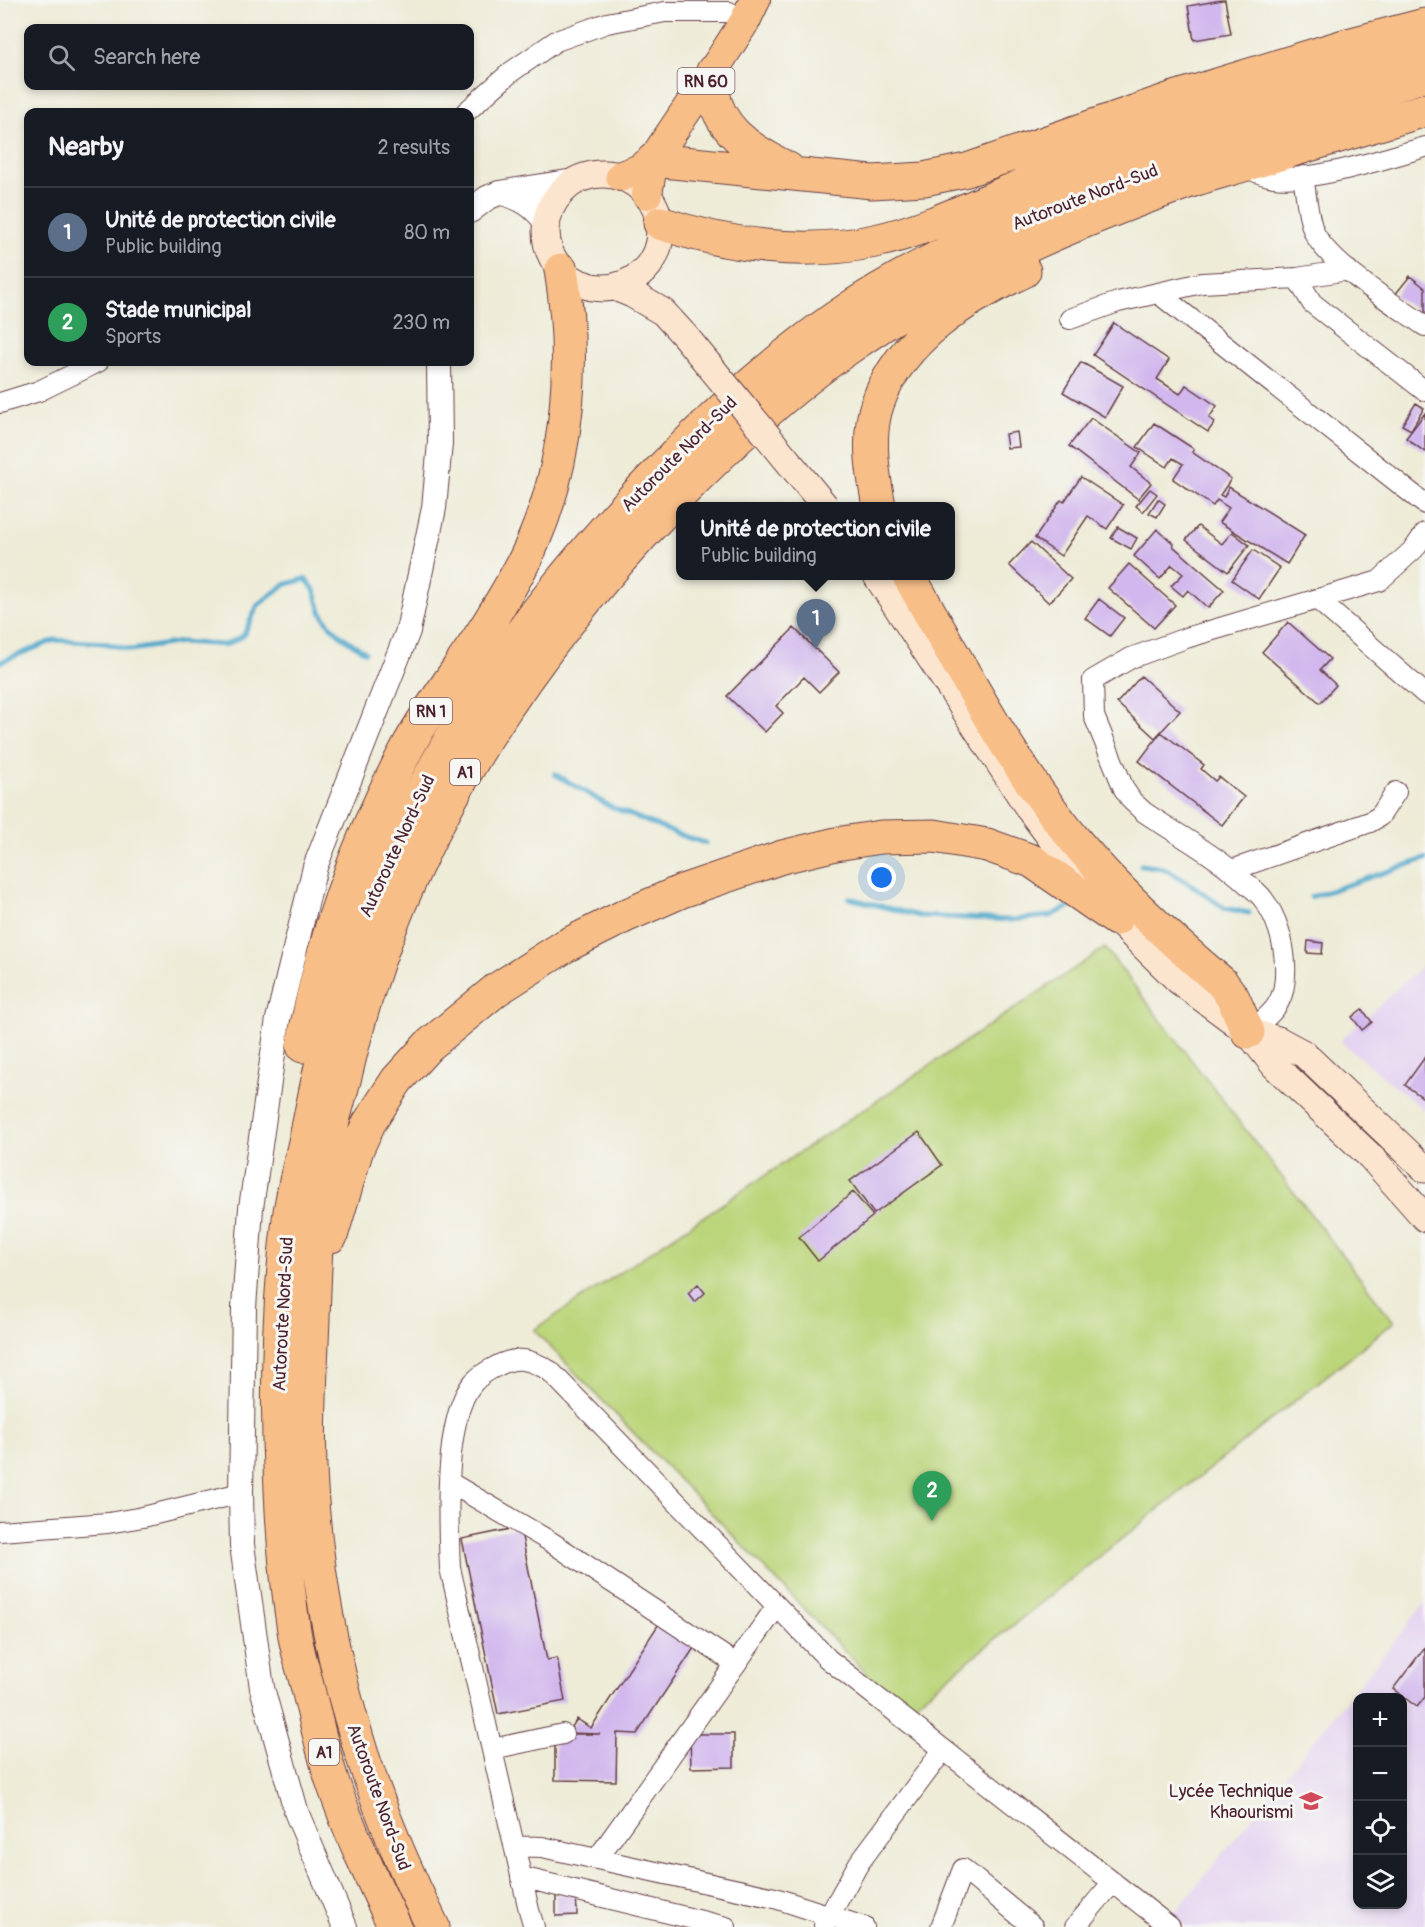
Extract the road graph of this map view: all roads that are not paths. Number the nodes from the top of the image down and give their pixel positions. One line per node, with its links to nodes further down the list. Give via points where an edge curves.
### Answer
1 (750, 11): 4 (main road, RN 60); 6 (street, via 665,12 607,23 556,41 511,72)
2 (1425, 25): 11 (highway, via 1190,93 967,170 924,179 872,182)
3 (1425, 54): 18 (highway, via 1097,157 954,215 876,241 798,249 753,244 716,238)
4 (713, 70): 9 (main road, RN 60); 11 (highway, via 715,102 734,133 756,152)
5 (1425, 75): 45 (highway, Autoroute Nord-Sud / A1, via 1097,190 956,248 890,282 835,318 708,422 633,497 567,572 517,637 446,746 401,831 362,919 327,1033)
6 (470, 108)
7 (1425, 110): 10 (highway, Autoroute Nord-Sud / A1)
8 (1425, 147): 13 (street)
9 (653, 160): 11 (highway); 12 (main road, RN 60); 18 (main road, RN 60)
10 (1243, 166): 13 (street, via 1270,177); 15 (highway, Autoroute Nord-Sud / A1)
11 (797, 175)
12 (621, 177): 14 (main road, via 605,174); 18 (main road, via 635,184)
13 (1303, 177): 22 (street, via 1312,228 1323,248)
14 (574, 182): 16 (street); 19 (main road, via 551,206)
15 (1189, 182): 34 (highway, via 1096,237 998,283 933,324 892,373 877,403 872,434); 48 (highway, Autoroute Nord-Sud / A1, via 1021,248 941,290 849,347 780,399 719,454 604,576 563,627 515,693 454,790 383,946 329,1138 320,1197)
16 (499, 193): 17 (street); 19 (street, via 527,202)
17 (474, 208)
18 (653, 208): 20 (main road, via 658,247)
19 (546, 222): 21 (main road, via 546,240)
20 (653, 259): 24 (main road, via 637,277); 26 (main road)
21 (561, 270): 24 (main road, via 586,285); 45 (highway, RN 1, via 568,322 566,397 551,492 533,543 495,613 411,741 369,824 334,916 301,1057)
22 (1348, 270): 23 (street); 28 (street)
23 (1298, 278): 25 (street, via 1202,283); 31 (street, via 1312,303)
24 (615, 287): 26 (main road)
25 (1158, 293): 27 (street, via 1118,302); 35 (street)
26 (663, 312): 33 (main road, bridge)
27 (1070, 320)
28 (1425, 326)
29 (90, 366): 32 (street, via 39,391)
30 (439, 366): 50 (street, via 440,442 434,508 408,632 315,867 278,1019 251,1208 244,1308)
31 (1425, 391)
32 (0, 403)
33 (821, 502)
34 (878, 502)
35 (1425, 504)
36 (1421, 547): 39 (street, via 1379,581)
37 (880, 580): 43 (main road, via 1030,810)
38 (911, 580): 44 (highway, via 1035,787 1078,844 1131,901 1222,983)
39 (1317, 599): 40 (street); 42 (street, via 1158,648 1093,680 1094,716 1132,801)
40 (1425, 694)
41 (1396, 792): 42 (street, via 1380,816 1370,822)
42 (1232, 870): 44 (street, via 1263,899 1279,929 1284,949 1282,999 1267,1018)
43 (1116, 919): 44 (main road, via 1178,980); 48 (highway, via 1032,861 987,845 934,836 881,837 782,857 682,891 625,916 565,946 496,990 428,1046 397,1080 357,1149)
44 (1248, 1032): 46 (main road, via 1278,1040 1304,1054); 47 (main road, via 1275,1066 1371,1157)
45 (302, 1159): 63 (highway, Autoroute Nord-Sud / A1, via 290,1214 280,1310 277,1424 285,1566 296,1643 331,1778)
46 (1425, 1169)
47 (1425, 1218)
48 (314, 1287): 64 (highway, Autoroute Nord-Sud / A1, via 310,1482 328,1631 363,1761 406,1871)
49 (449, 1482): 52 (street, via 461,1404 472,1384 505,1362 535,1362 550,1371); 53 (street, via 551,1542); 55 (street, via 450,1568)
50 (241, 1493): 51 (street, via 108,1523); 62 (street, via 242,1545 262,1688 297,1814)
51 (0, 1531)
52 (777, 1606): 53 (street); 56 (street, via 828,1659)
53 (736, 1664): 58 (street)
54 (562, 1734): 55 (street)
55 (492, 1749): 57 (street)
56 (943, 1750): 60 (street); 61 (street, via 859,1863)
57 (514, 1846): 58 (street, via 542,1847); 59 (street)
58 (597, 1859): 61 (street, via 775,1898)
59 (521, 1877): 65 (street); 66 (street)
60 (1113, 1882): 70 (street); 71 (street)
61 (826, 1921): 67 (street)
62 (345, 1927)
63 (395, 1927)
64 (433, 1927)
65 (534, 1927)
66 (726, 1927)
67 (864, 1927)
68 (941, 1927): 69 (street, via 963,1869)
69 (1033, 1927)
70 (1075, 1927)
71 (1170, 1927)

